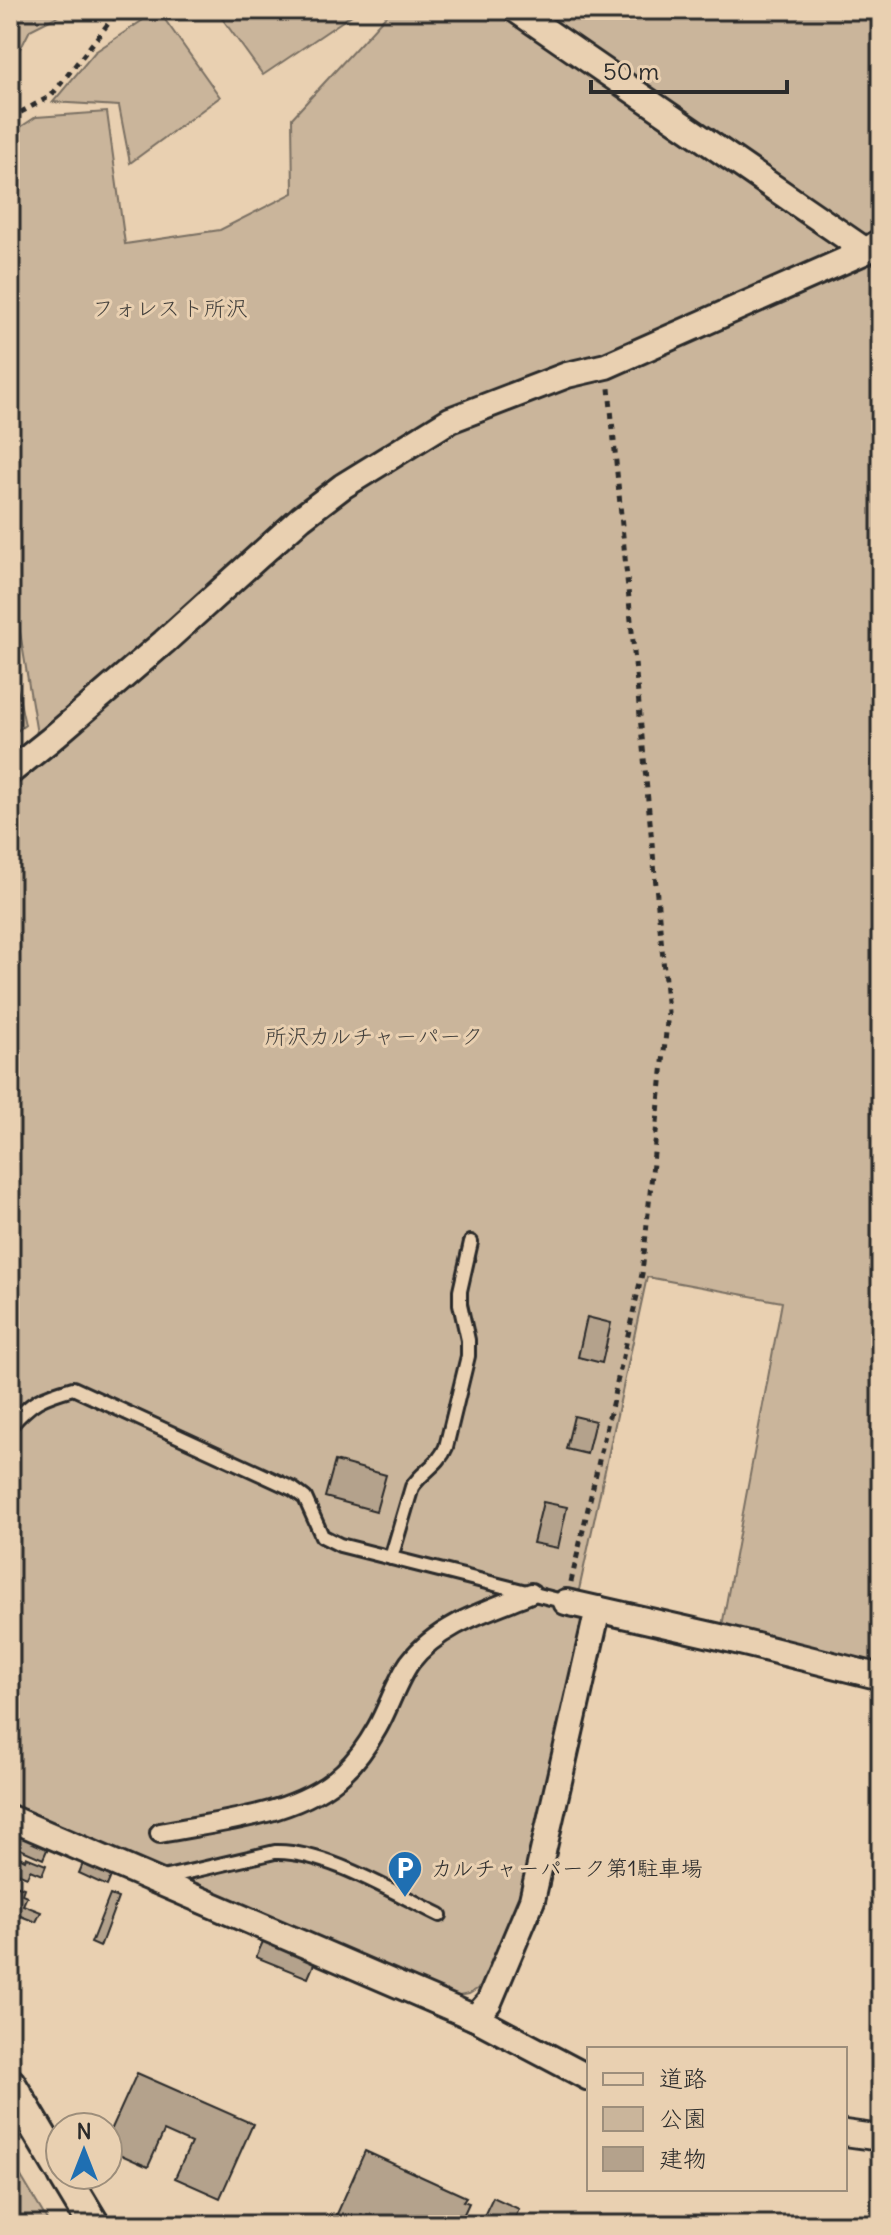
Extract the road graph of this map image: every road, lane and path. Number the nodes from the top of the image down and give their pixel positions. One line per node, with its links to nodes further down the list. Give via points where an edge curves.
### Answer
1 (119, 10): 3 (path, via 51,96)
2 (516, 10): 4 (street)
3 (10, 118)
4 (873, 246): 5 (street)
5 (606, 366): 6 (street, via 567,375 450,420 343,486); 11 (path, via 668,1012 642,1274)
6 (10, 772)
7 (471, 1242): 9 (lane, via 460,1291 468,1356 446,1447 412,1487)
8 (10, 1426): 9 (lane, via 36,1401 73,1388 293,1489 305,1498 322,1536)
9 (391, 1558): 10 (lane)
10 (531, 1593): 11 (lane); 15 (street, via 456,1624 430,1643 401,1677 365,1748 343,1773 303,1800)
11 (566, 1602): 12 (street)
12 (598, 1609): 13 (street); 18 (street, via 532,1900 506,1967)
13 (881, 1677)
14 (10, 1818): 16 (street)
15 (160, 1833)
16 (155, 1880): 17 (lane, via 285,1852 354,1873); 18 (street)
17 (440, 1915)
18 (475, 2018): 19 (street)
19 (587, 2077)
20 (10, 2084): 23 (street)
21 (847, 2133): 22 (street)
22 (881, 2138)
23 (44, 2141)
24 (74, 2191): 25 (street)
25 (94, 2225)

